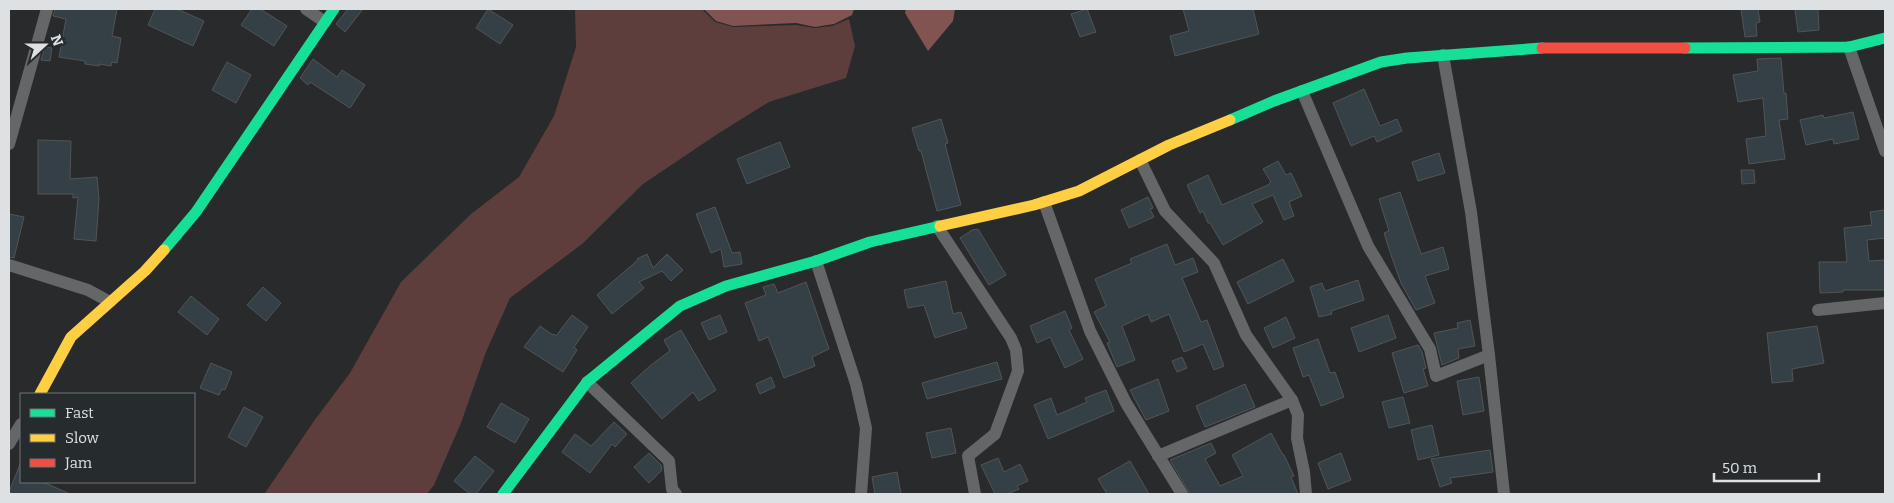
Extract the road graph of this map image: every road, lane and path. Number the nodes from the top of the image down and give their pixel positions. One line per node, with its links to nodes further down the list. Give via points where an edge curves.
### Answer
1 (47, 9): 9 (street)
2 (306, 9): 4 (street)
3 (334, 9): 4 (street)
4 (325, 22): 16 (street, via 196,212 145,271)
5 (1885, 38): 6 (street)
6 (1848, 47): 7 (street, via 1544,48); 10 (street)
7 (1443, 56): 8 (street, via 1382,62); 19 (street, via 1471,212)
8 (1302, 91): 11 (street); 19 (street, via 1368,246 1430,349 1436,376)
9 (9, 144)
10 (1885, 151)
11 (1140, 160): 12 (street, via 1079,191); 22 (street, via 1165,211 1214,264 1246,335)
12 (1044, 202): 13 (street); 25 (street, via 1090,331 1126,403)
13 (937, 226): 14 (street, via 870,242); 29 (street, via 1016,350 1018,371 996,434 968,456)
14 (816, 261): 20 (street, via 726,286 680,306); 28 (street, via 856,384 866,428)
15 (9, 265): 16 (street, via 88,290)
16 (110, 302): 21 (street, via 71,337)
17 (1885, 303): 18 (street)
18 (1818, 310)
19 (1489, 355): 32 (street)
20 (588, 382): 26 (street); 27 (street, via 670,461 672,489)
21 (41, 393)
22 (1292, 400): 25 (street); 31 (street, via 1298,415 1297,438)
23 (20, 426): 24 (street)
24 (9, 444)
25 (1158, 456): 30 (street)
26 (503, 494)
27 (676, 494)
28 (861, 494)
29 (974, 494)
30 (1182, 494)
31 (1306, 494)
32 (1504, 494)

